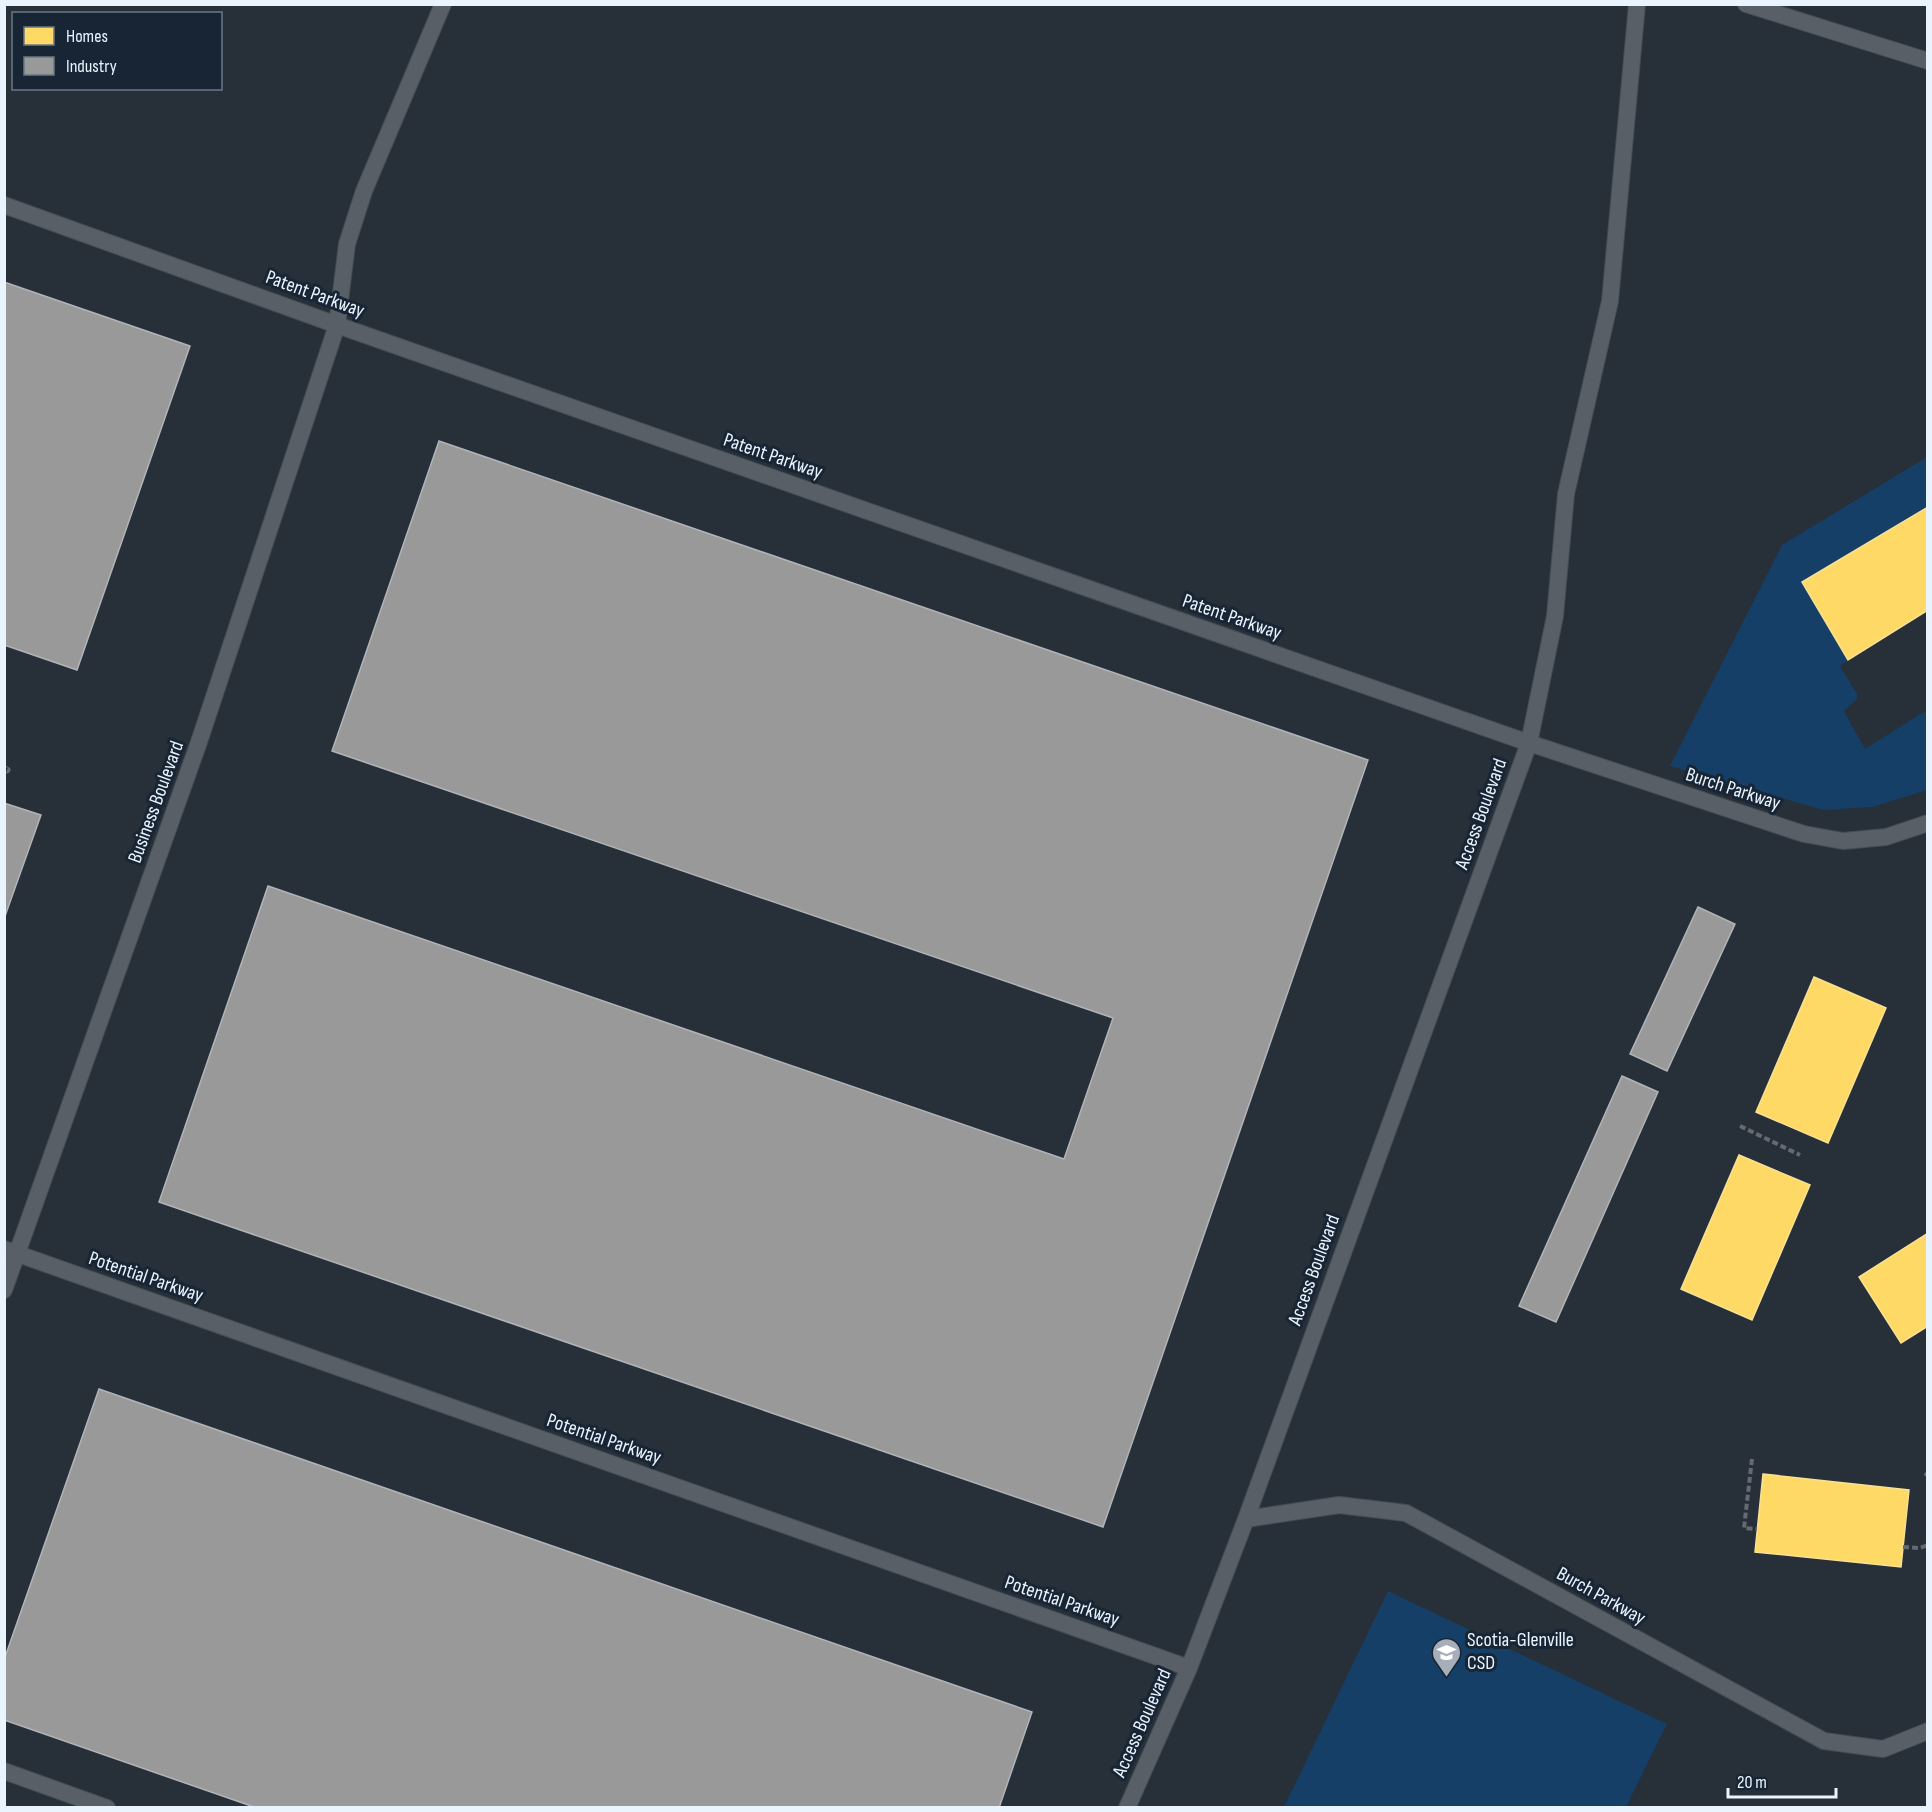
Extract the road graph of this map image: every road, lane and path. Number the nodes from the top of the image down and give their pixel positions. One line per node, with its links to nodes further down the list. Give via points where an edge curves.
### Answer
1 (443, 4): 6 (lane, Business Boulevard, via 364,191 347,244)
2 (1637, 4): 7 (lane, Access Boulevard, via 1610,301 1566,494 1555,616)
3 (1746, 4): 4 (lane)
4 (1928, 61)
5 (4, 205): 6 (lane, Patent Parkway)
6 (337, 325): 7 (lane, Patent Parkway); 11 (lane, Business Boulevard, via 199,742)
7 (1529, 743): 8 (lane, Burch Parkway, via 1793,830 1833,839 1886,837); 14 (lane, Access Boulevard)
8 (1928, 823)
9 (1740, 1126): 10 (path)
10 (1800, 1155)
11 (11, 1251): 12 (lane, Business Boulevard); 18 (lane, Potential Parkway)
12 (4, 1290)
13 (1752, 1459): 15 (path, via 1744,1528)
14 (1246, 1519): 18 (lane, Access Boulevard); 19 (lane, Burch Parkway, via 1338,1505 1406,1513 1824,1741 1883,1749)
15 (1757, 1529)
16 (1928, 1545): 17 (path)
17 (1903, 1547)
18 (1189, 1668): 22 (lane, Access Boulevard)
19 (1928, 1731)
20 (4, 1772): 21 (lane)
21 (107, 1808)
22 (1127, 1808)

